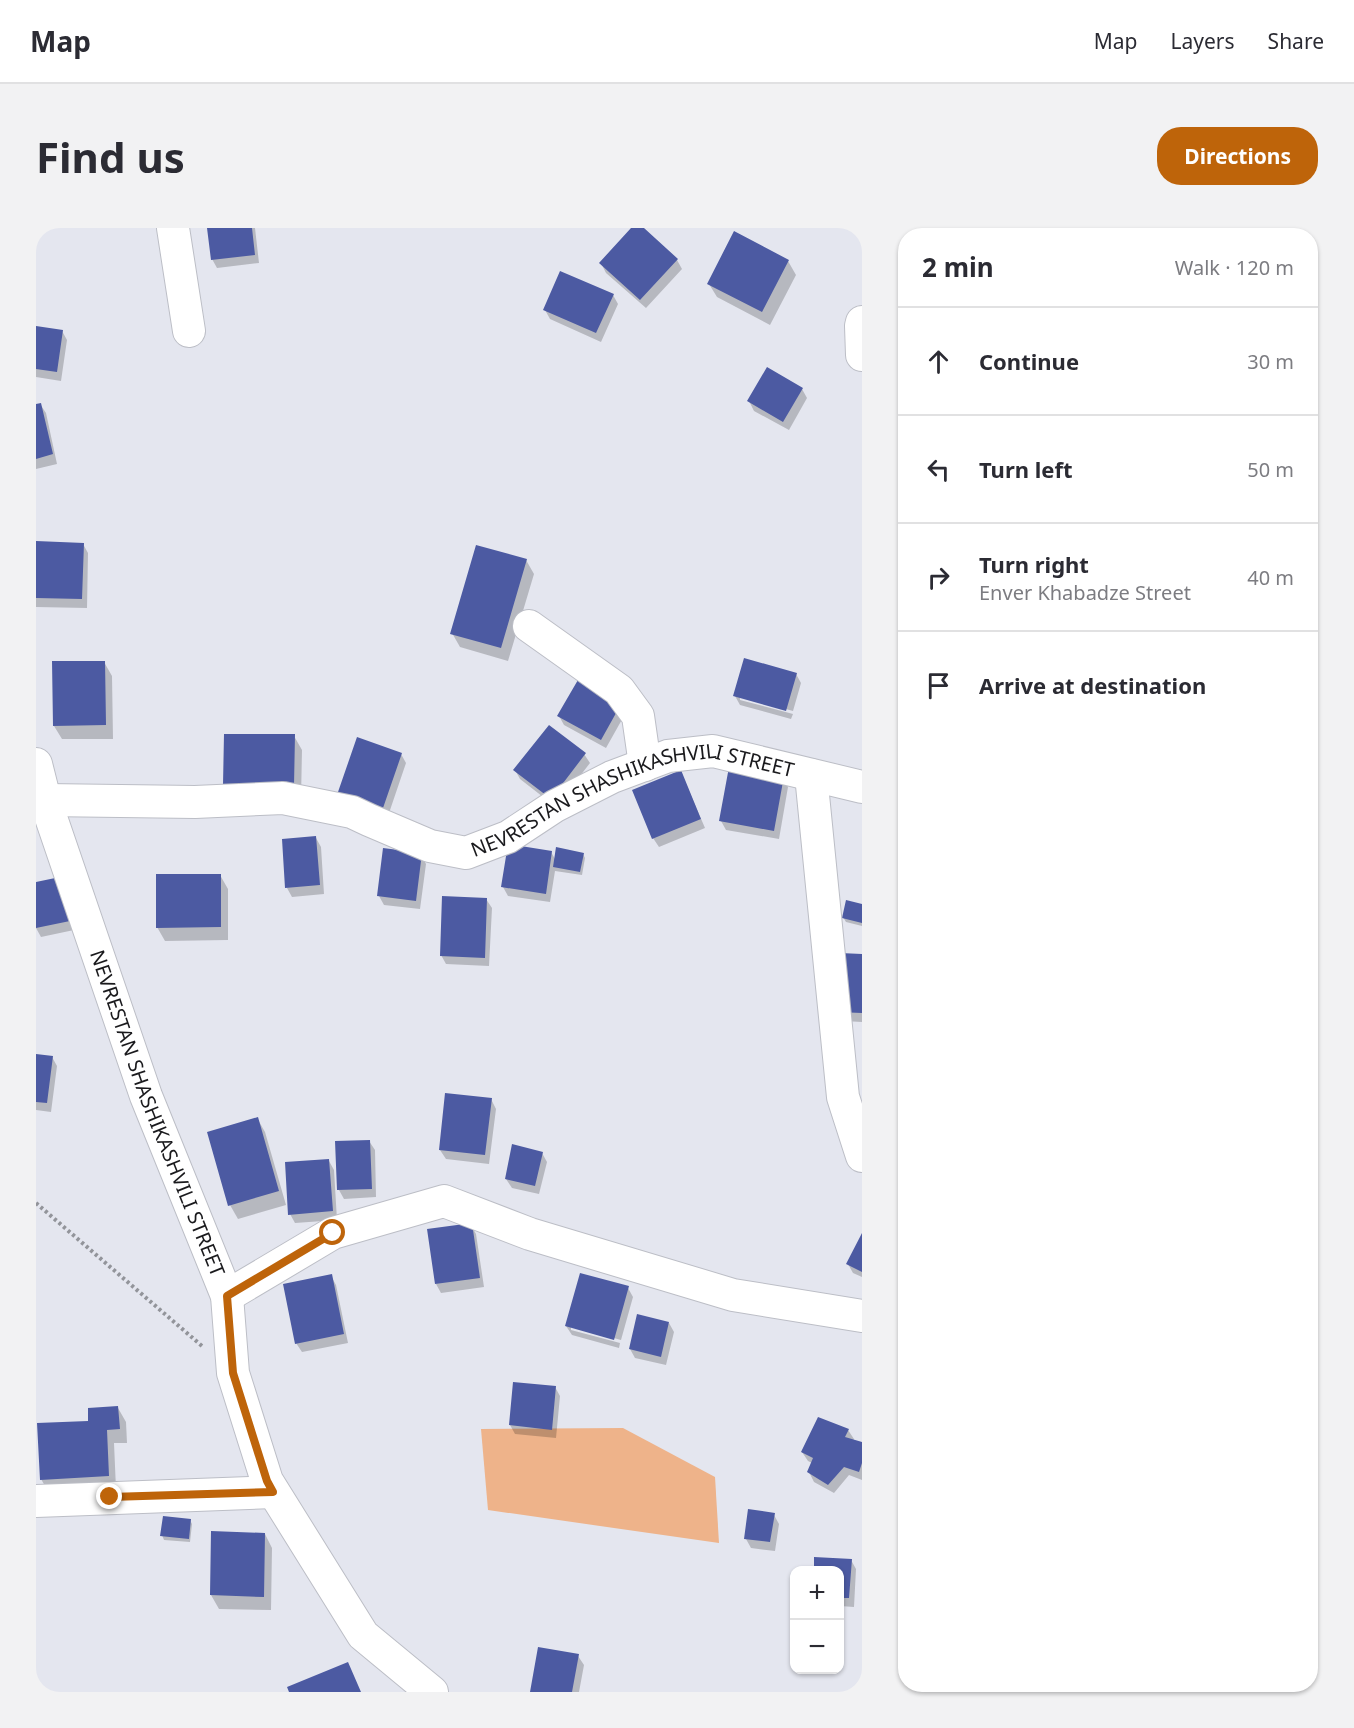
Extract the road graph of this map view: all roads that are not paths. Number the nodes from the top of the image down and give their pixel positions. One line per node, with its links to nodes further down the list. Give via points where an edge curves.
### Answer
1 (173, 228): 3 (street)
2 (862, 322): 4 (street)
3 (189, 331)
4 (862, 355)
5 (529, 626): 7 (street, via 619,690 638,716)
6 (36, 764): 10 (street, NEVRESTAN SHASHIKASHVILI STREET)
7 (645, 765): 8 (street, NEVRESTAN SHASHIKASHVILI STREET, via 668,756 713,751); 10 (street, NEVRESTAN SHASHIKASHVILI STREET, via 555,806 508,837 466,853 430,846 352,812 283,798 195,802)
8 (811, 775): 9 (street); 11 (street, NEVRESTAN SHASHIKASHVILI STREET, via 843,1097)
9 (862, 786)
10 (45, 800): 12 (street, NEVRESTAN SHASHIKASHVILI STREET, via 146,1096)
11 (862, 1156)
12 (227, 1296): 13 (street, via 333,1233 444,1201 530,1234 733,1295); 14 (street, NEVRESTAN SHASHIKASHVILI STREET, via 233,1373)
13 (862, 1316)
14 (273, 1492): 15 (street); 16 (street, NEVRESTAN SHASHIKASHVILI STREET, via 363,1635)
15 (36, 1501)
16 (432, 1692)

